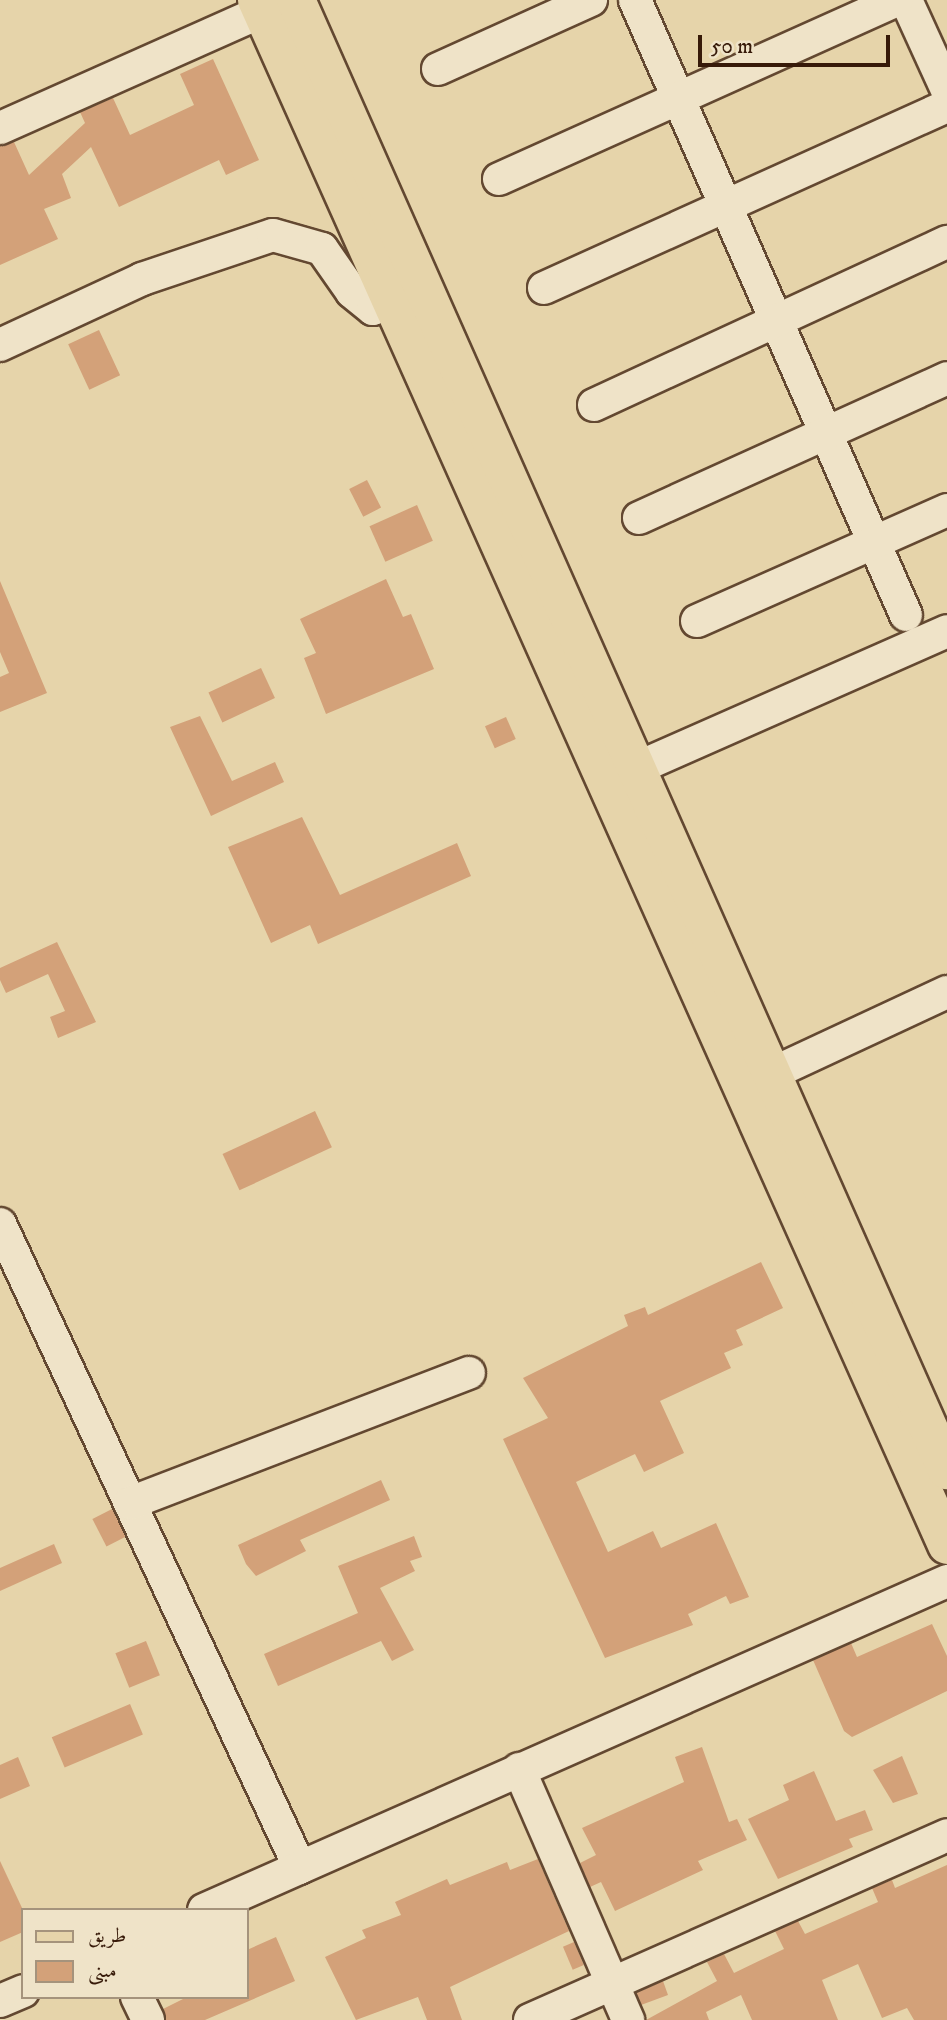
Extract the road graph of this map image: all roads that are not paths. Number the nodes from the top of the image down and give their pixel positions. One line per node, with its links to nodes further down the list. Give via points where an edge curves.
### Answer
1 (591, 0): 6 (street)
2 (635, 0): 8 (street)
3 (897, 0): 8 (street)
4 (906, 0): 7 (street)
5 (272, 4): 10 (street); 15 (main road)
6 (438, 69)
7 (947, 90)
8 (683, 101): 11 (street); 12 (street)
9 (947, 106): 12 (street)
10 (0, 128)
11 (499, 179)
12 (725, 205): 14 (street); 16 (street)
13 (947, 242): 16 (street)
14 (544, 288)
15 (409, 293): 17 (street, via 373,309 363,304 322,249 273,235 142,279); 27 (main road); 34 (main road)
16 (780, 322): 19 (street); 20 (street)
17 (0, 345)
18 (947, 378): 20 (street)
19 (594, 405)
20 (829, 433): 22 (street); 23 (street)
21 (947, 510): 23 (street)
22 (639, 518)
23 (875, 541): 24 (street); 25 (street)
24 (906, 615)
25 (697, 621)
26 (947, 631): 27 (street)
27 (637, 768): 29 (main road)
28 (947, 992): 29 (street)
29 (771, 1074): 32 (main road)
30 (0, 1224): 33 (street)
31 (469, 1373): 33 (street)
32 (947, 1470)
33 (130, 1503): 38 (street)
34 (947, 1545)
35 (947, 1581): 36 (street)
36 (519, 1769): 38 (street); 40 (street)
37 (947, 1835): 40 (street)
38 (300, 1868): 39 (street)
39 (209, 1908)
40 (612, 1983): 45 (street); 46 (street)
41 (21, 1992): 43 (street)
42 (138, 1999): 44 (street)
43 (0, 2001)
44 (148, 2020)
45 (530, 2020)
46 (628, 2020)

